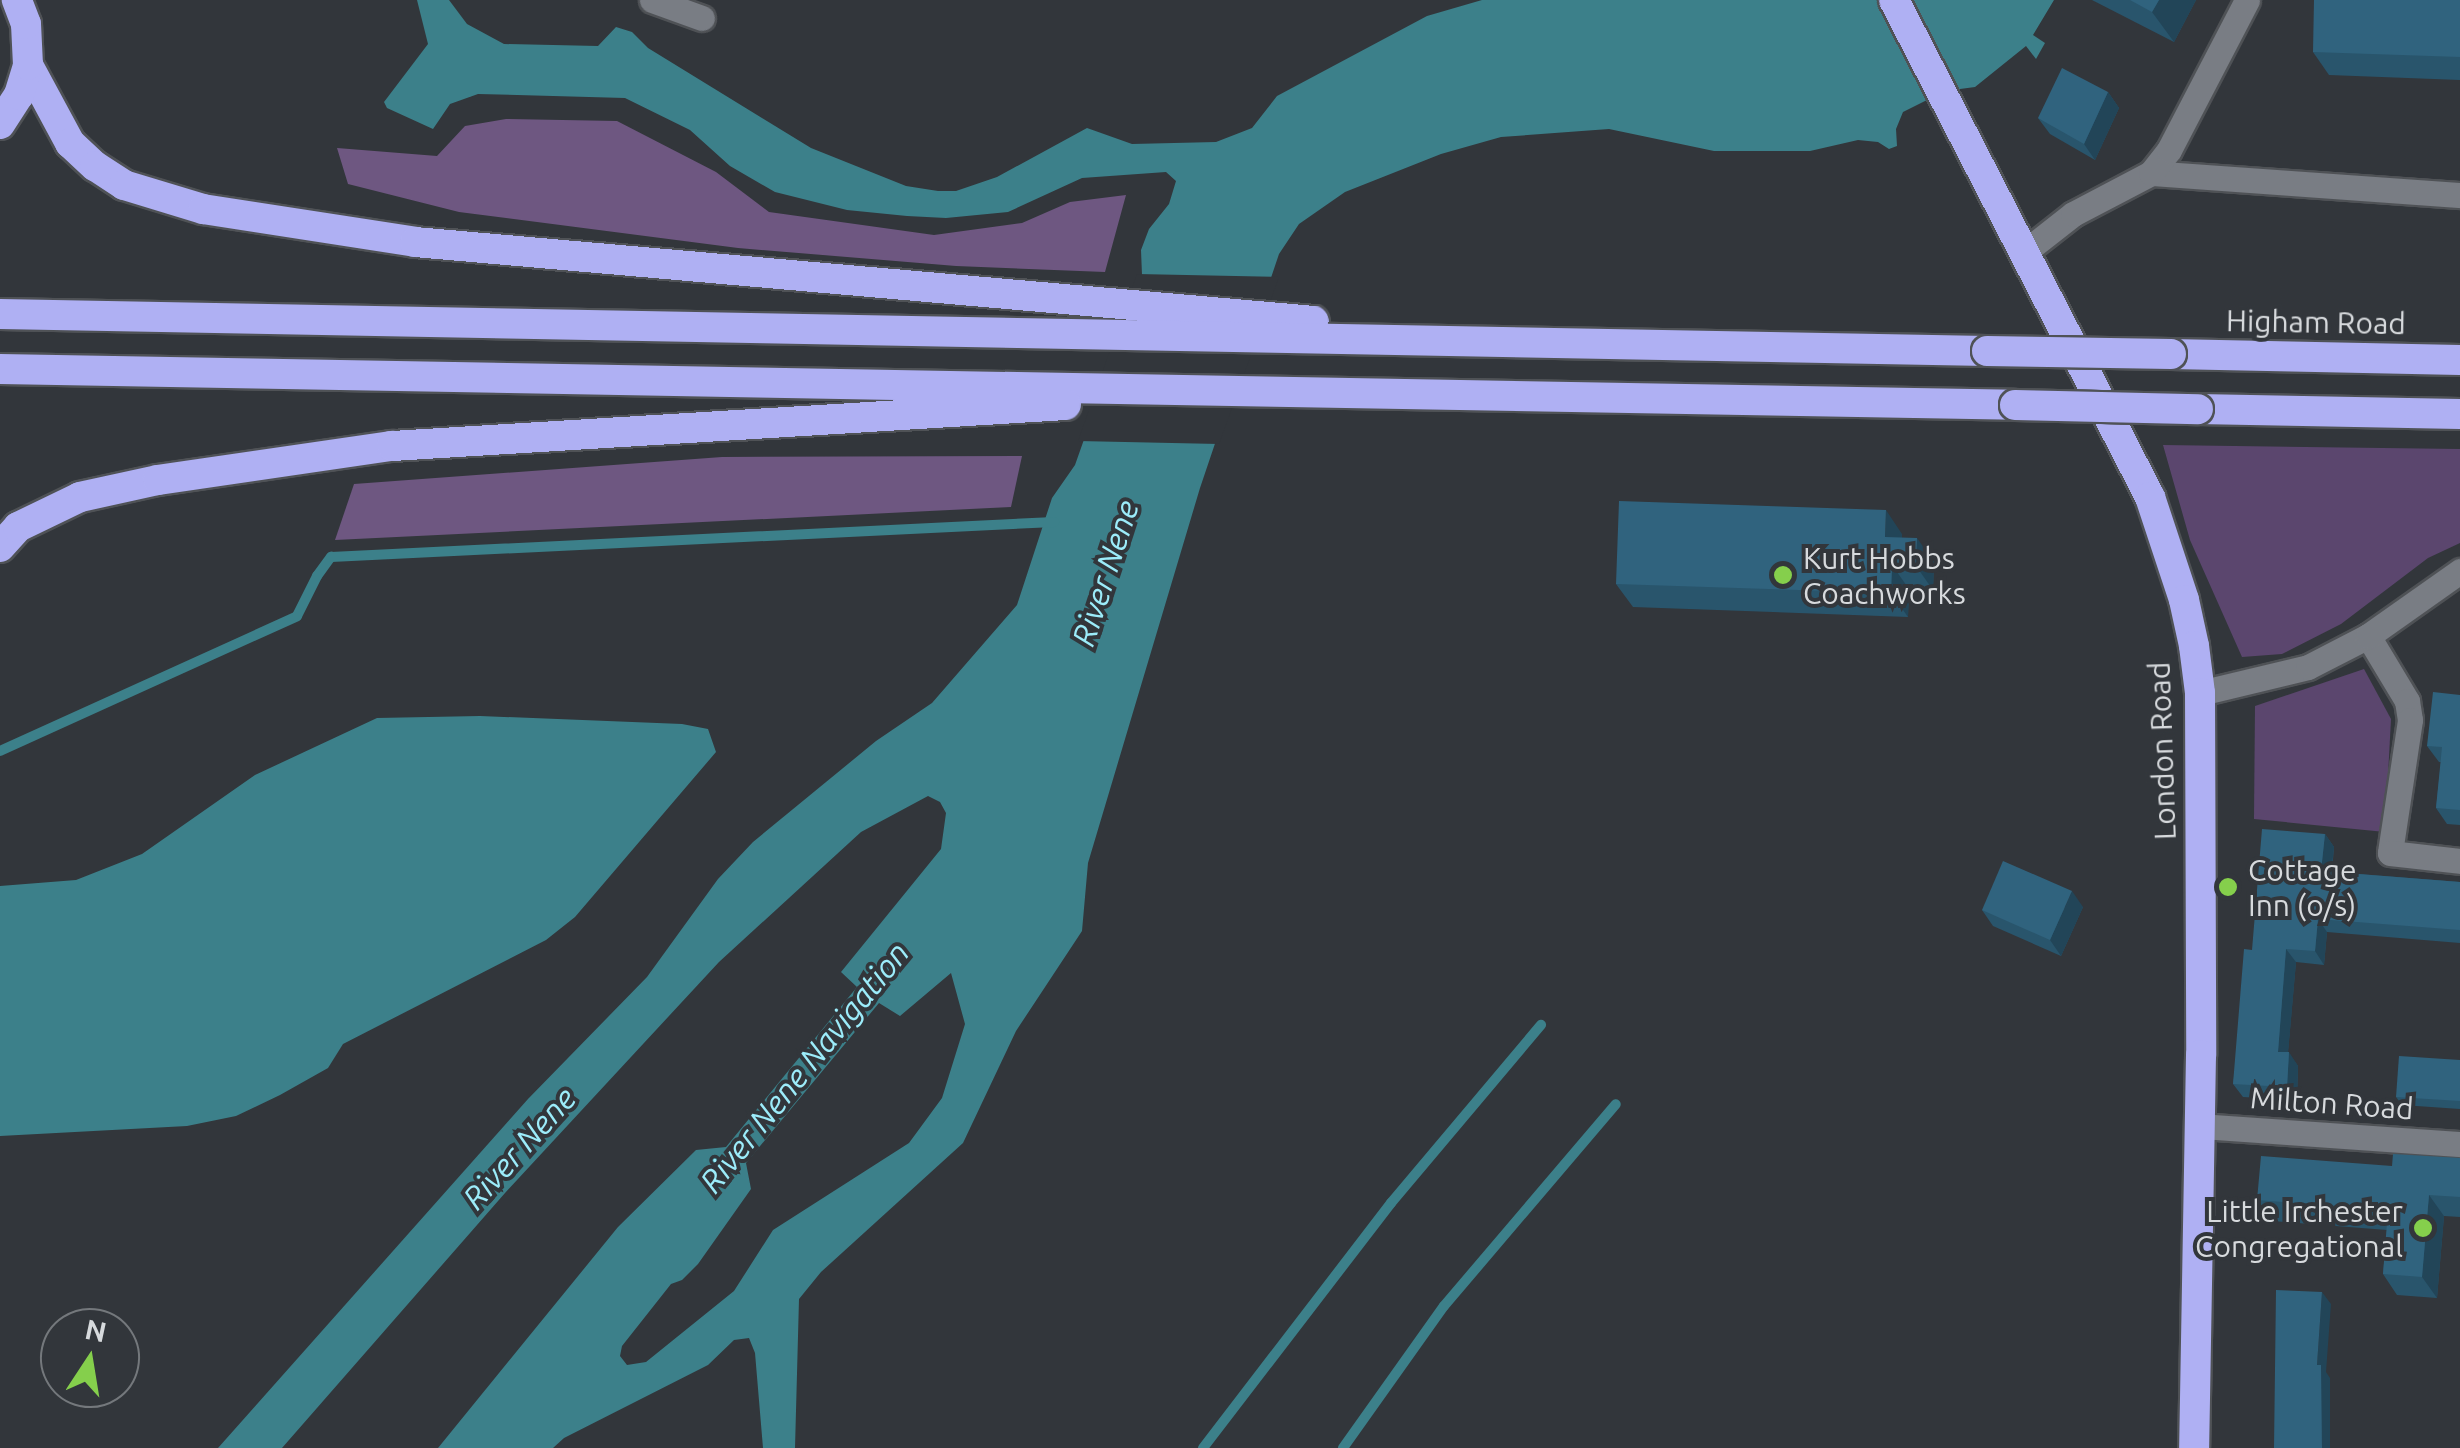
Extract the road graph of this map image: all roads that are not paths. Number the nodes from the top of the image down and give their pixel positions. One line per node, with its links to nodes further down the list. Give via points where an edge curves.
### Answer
1 (652, 0): 5 (street)
2 (1894, 0): 10 (highway, London Road)
3 (2248, 0): 8 (street)
4 (26, 8): 6 (highway)
5 (702, 18)
6 (28, 64): 7 (highway); 12 (highway, via 70,143 96,166 124,184 203,210 415,242 1093,305)
7 (0, 124)
8 (2151, 172): 9 (street); 10 (street, via 2073,214)
9 (2460, 195)
10 (2022, 254): 20 (highway, London Road, via 2150,496 2184,600)
11 (1, 314): 12 (highway, via 1084,334)
12 (1289, 330): 13 (highway, Higham Road, bridge, via 1626,344)
13 (2460, 360)
14 (1, 369): 15 (highway)
15 (1064, 397): 16 (highway, bridge, via 1212,391); 17 (highway, via 392,446 80,497 18,527)
16 (2460, 414)
17 (0, 547)
18 (2460, 571): 19 (street)
19 (2368, 636): 20 (street, via 2282,676); 21 (street, via 2408,700 2390,853)
20 (2200, 693): 22 (highway, London Road)
21 (2460, 861)
22 (2200, 1126): 23 (street, Milton Road); 24 (highway, London Road)
23 (2460, 1144)
24 (2194, 1448)

